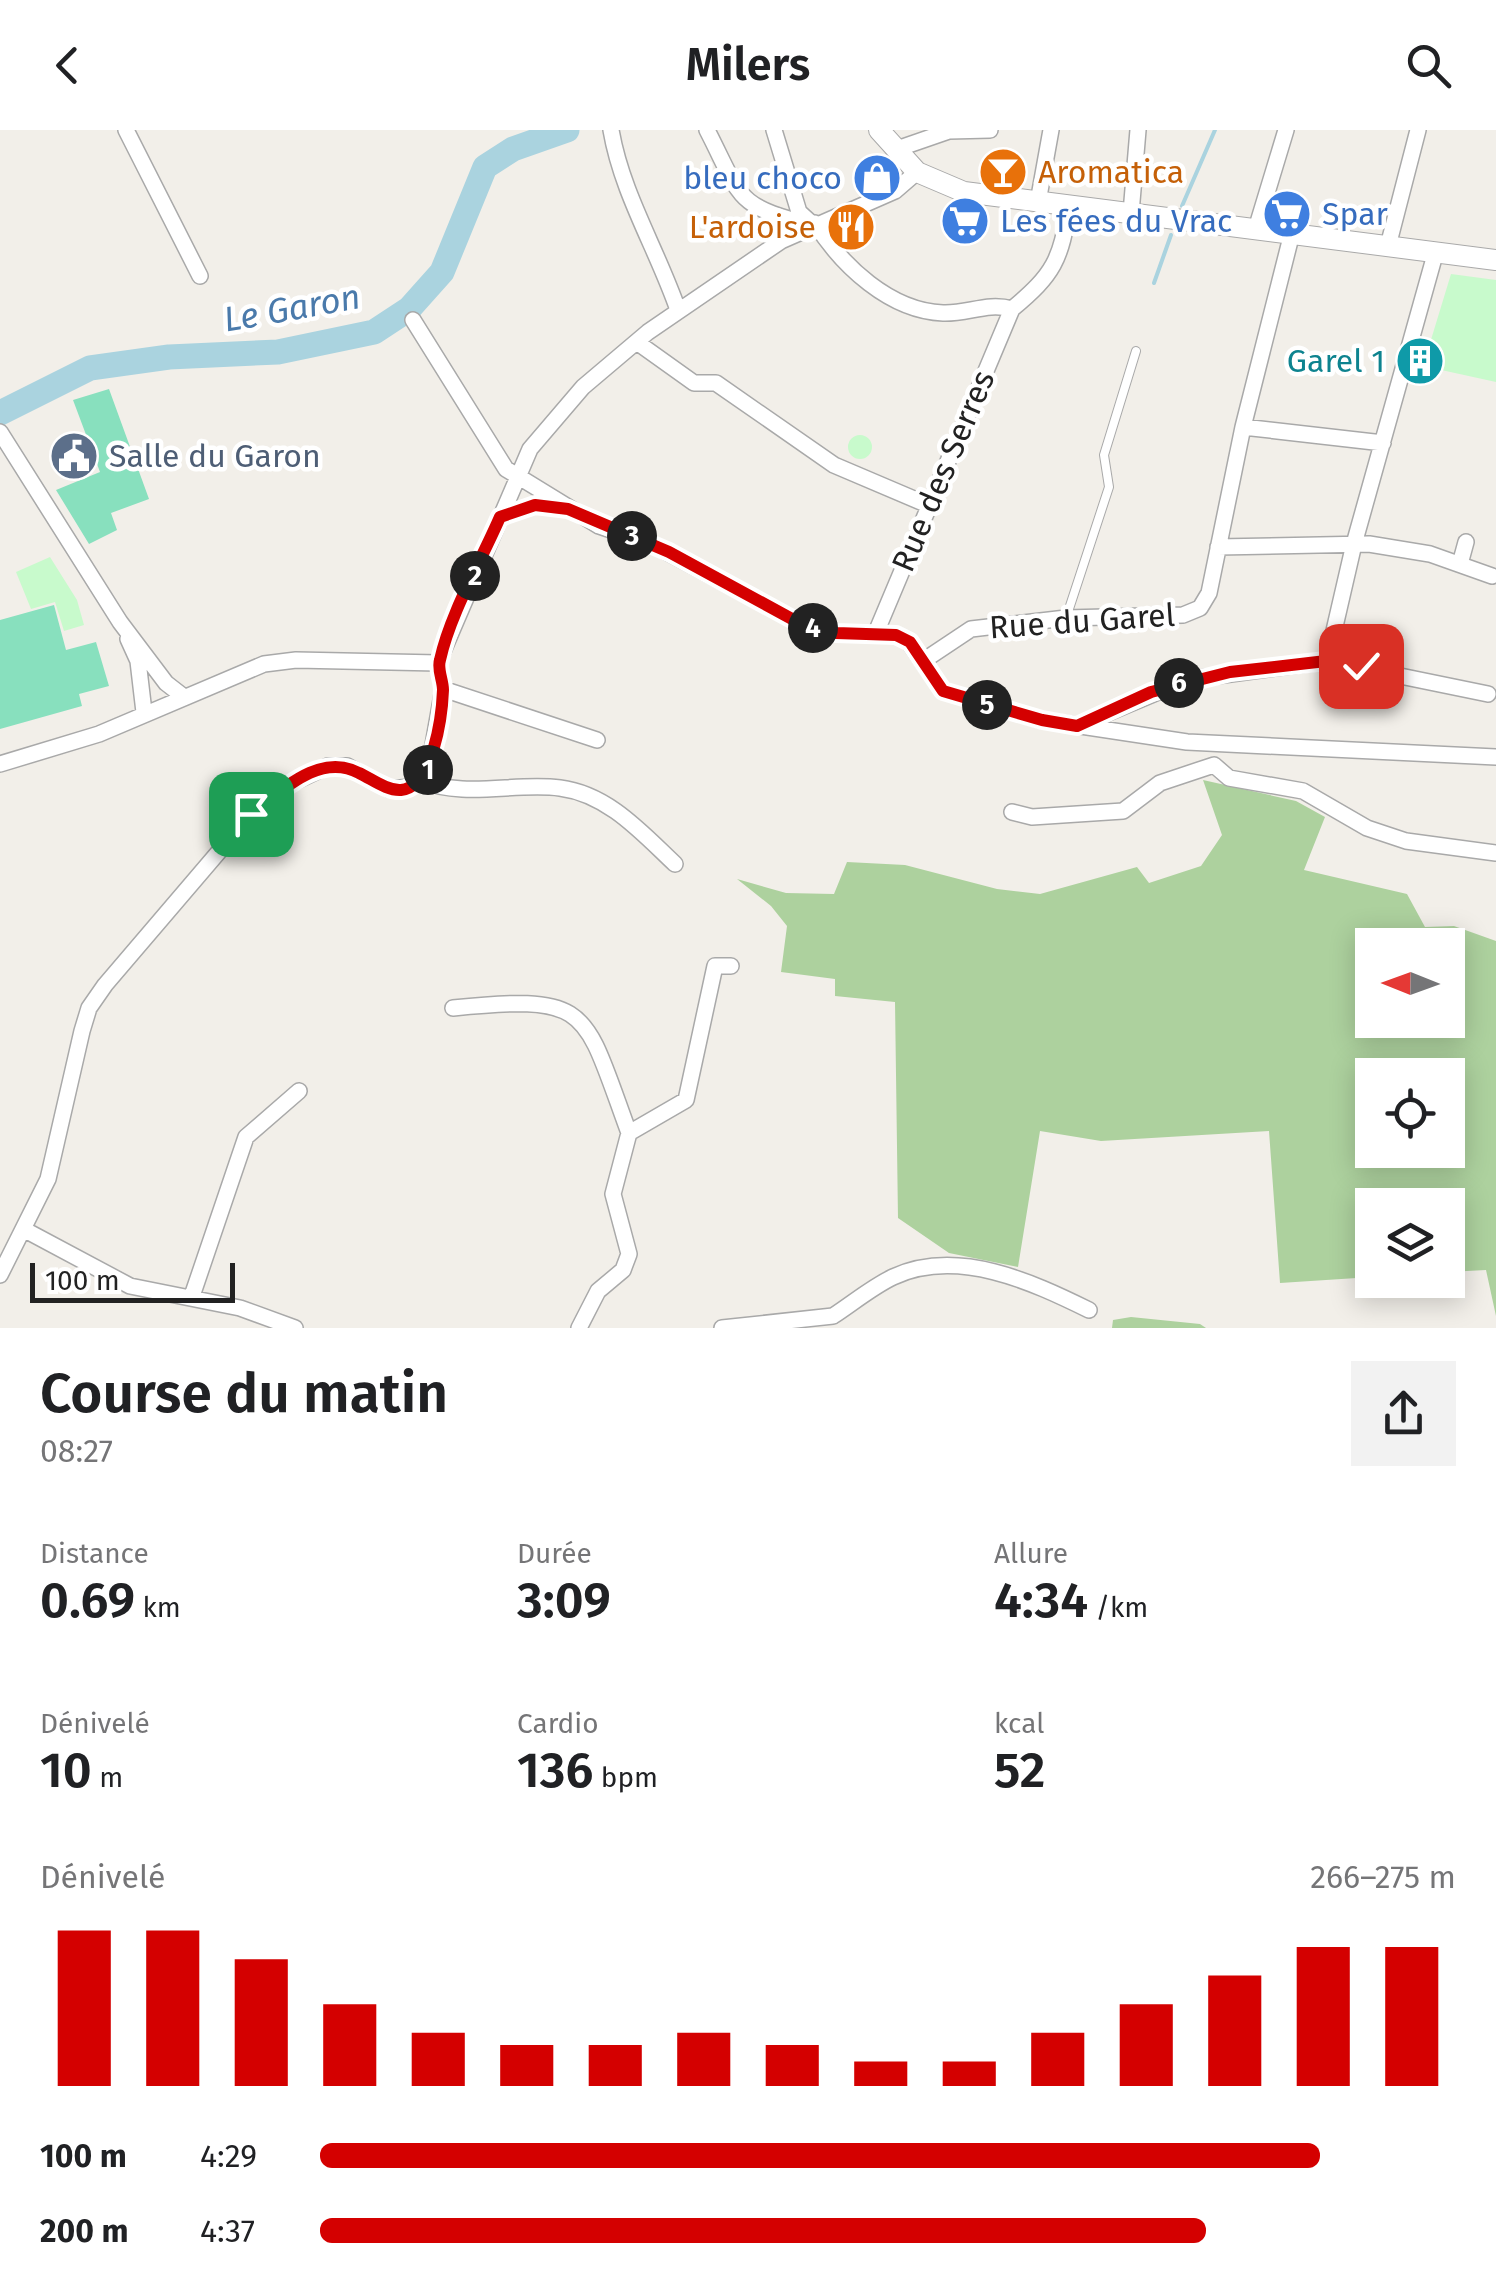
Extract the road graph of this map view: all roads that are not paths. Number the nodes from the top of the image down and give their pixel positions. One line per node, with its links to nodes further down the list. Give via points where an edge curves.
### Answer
1 (126, 130): 22 (street)
2 (707, 130): 16 (street, via 740,194 756,210)
3 (774, 130): 16 (street, via 799,212)
4 (879, 130): 11 (street)
5 (990, 130): 11 (street, via 949,131)
6 (1051, 130): 13 (street)
7 (1138, 130): 15 (street)
8 (1286, 130): 17 (street)
9 (1418, 130): 19 (street)
10 (611, 131): 24 (street, via 629,198)
11 (894, 150): 12 (street)
12 (918, 172): 13 (street, via 964,192); 16 (street, via 896,191)
13 (1038, 202): 14 (street)
14 (1069, 206): 15 (street); 23 (street, via 1057,264)
15 (1131, 214): 17 (street)
16 (814, 224): 23 (street, via 830,248 895,300 944,313 995,304); 24 (street)
17 (1256, 229): 18 (street)
18 (1292, 234): 19 (street); 28 (street, Rue du Garel)
19 (1388, 246): 20 (street)
20 (1436, 251): 21 (street); 30 (street)
21 (1496, 260)
22 (200, 276)
23 (1012, 309): 33 (street, Rue des Serres)
24 (678, 310): 26 (street)
25 (413, 320): 31 (street, via 506,469)
26 (638, 343): 31 (street, via 582,387); 33 (street, via 694,383 716,383 834,465)
27 (1136, 351): 41 (lane, via 1104,456 1109,487)
28 (1243, 427): 30 (street); 38 (street, Rue du Garel)
29 (1, 434): 42 (street)
30 (1383, 443): 37 (street)
31 (517, 476): 32 (street, via 520,492); 34 (street); 35 (street)
32 (535, 505): 34 (street); 35 (street)
33 (928, 505): 43 (street, Rue des Serres)
34 (568, 509): 43 (street, via 669,552 803,625)
35 (500, 517): 45 (street)
36 (1466, 542): 39 (street)
37 (1354, 544): 38 (street); 39 (street); 44 (street)
38 (1218, 547): 41 (street, Rue du Garel, via 1200,608 1183,615)
39 (1460, 564): 40 (street)
40 (1492, 576)
41 (1066, 618): 46 (street, Rue du Garel, via 971,629)
42 (120, 622): 49 (street, via 166,683); 50 (street, via 138,662)
43 (875, 634): 46 (street, via 910,642)
44 (1326, 661): 48 (street); 51 (street, via 1188,680)
45 (438, 662): 47 (street); 49 (street, via 264,664)
46 (923, 662): 51 (street, via 943,691)
47 (443, 689): 52 (street); 57 (street, via 430,762)
48 (1488, 694)
49 (184, 696): 50 (street)
50 (144, 712): 55 (street, via 99,734)
51 (1077, 726): 53 (street)
52 (597, 740)
53 (1218, 744): 54 (street); 56 (street)
54 (1496, 757)
55 (0, 764)
56 (1214, 765): 58 (street, via 1160,783 1122,810 1032,817); 59 (street, via 1229,778 1304,791 1367,828 1406,841)
57 (420, 780): 60 (street, via 496,790 562,788 620,811); 65 (street, via 389,788 347,766 328,766 294,782 239,827 89,1008 55,1153)
58 (1012, 812)
59 (1496, 853)
60 (675, 864)
61 (731, 966): 64 (street, via 715,966 686,1100)
62 (453, 1008): 64 (street, via 538,1002 562,1007 584,1025)
63 (299, 1091): 67 (street, via 246,1137)
64 (629, 1133): 71 (street, via 613,1194 629,1254)
65 (25, 1230): 66 (street); 67 (street, via 130,1286)
66 (2, 1266)
67 (192, 1296): 70 (street)
68 (1089, 1310): 69 (street, via 1020,1276 943,1266 892,1278)
69 (837, 1322): 72 (street)
70 (296, 1328)
71 (579, 1328)
72 (722, 1328)

